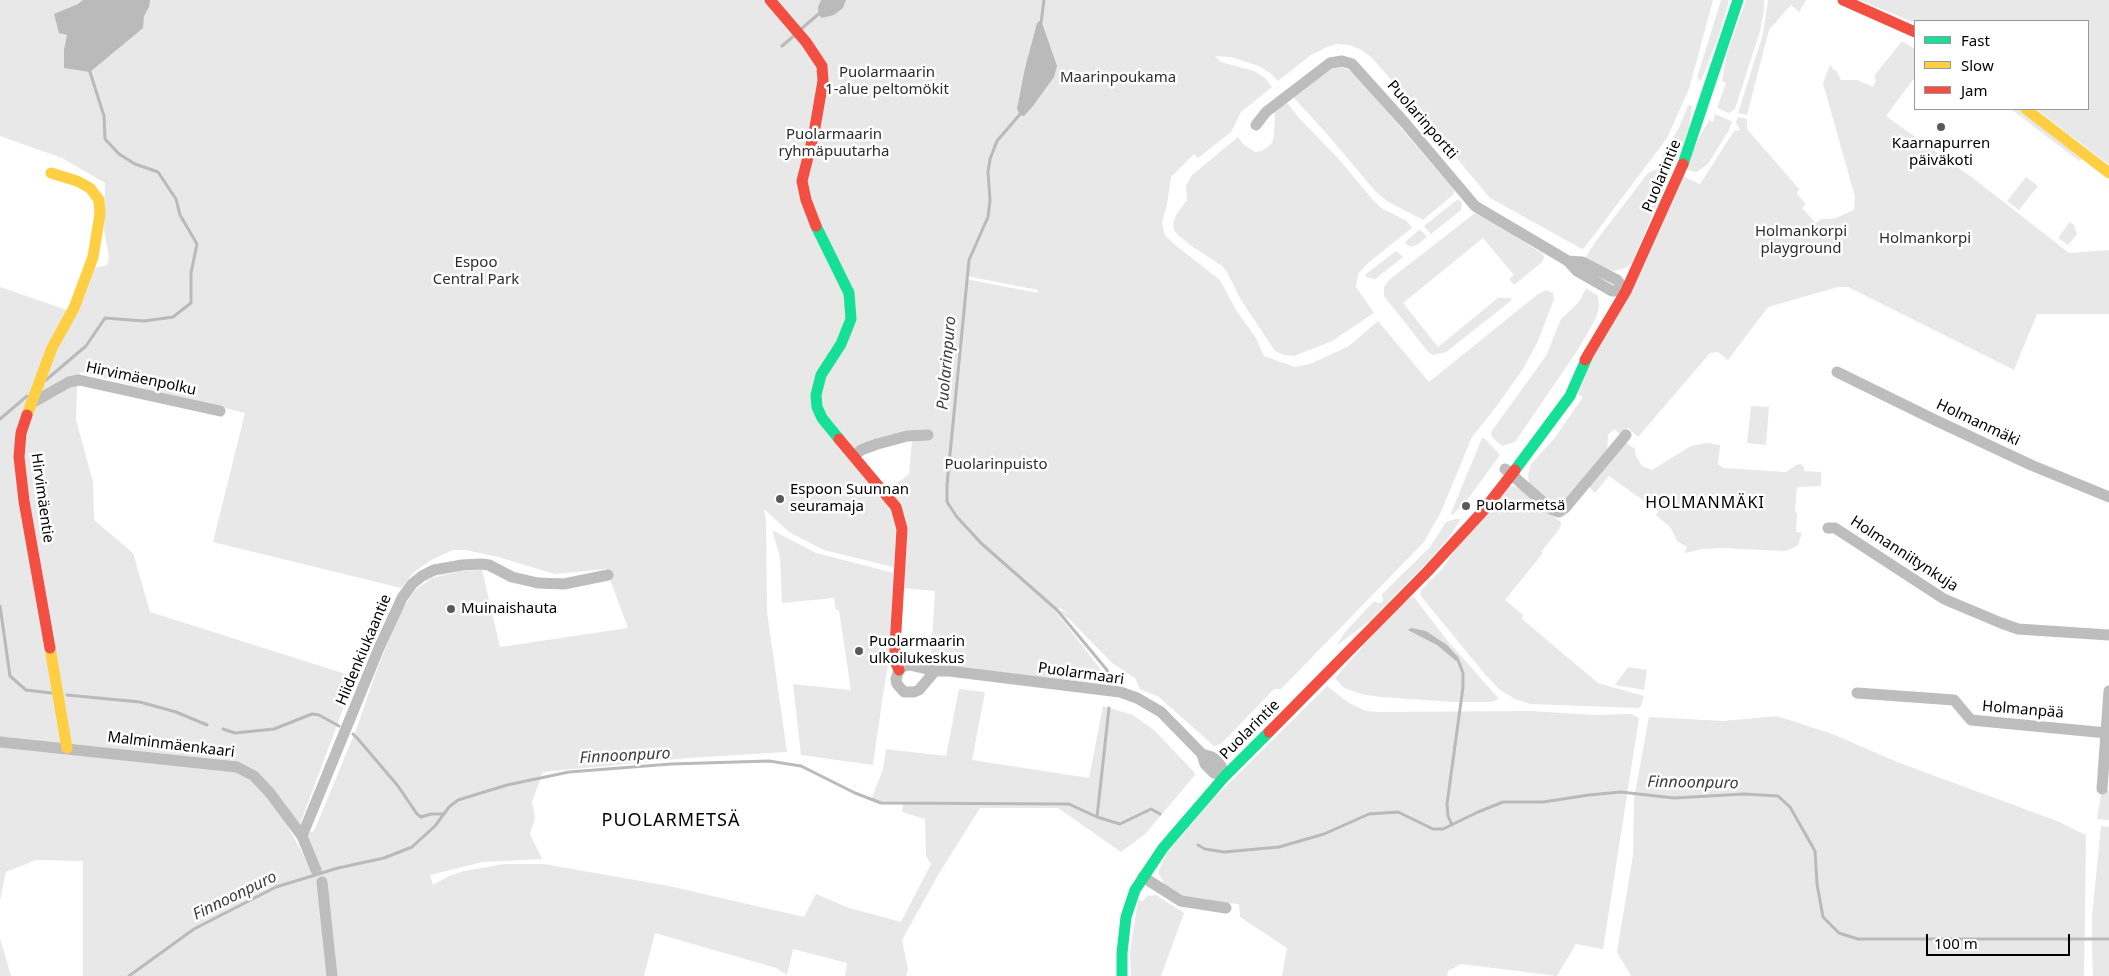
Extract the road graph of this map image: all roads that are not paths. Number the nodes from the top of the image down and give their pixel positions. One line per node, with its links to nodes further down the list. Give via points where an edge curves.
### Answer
1 (770, 0): 15 (street, via 819,59 823,81 802,180 806,200 824,245 849,293 851,319 841,344 821,375 817,407 822,418)
2 (1738, 0): 9 (street, Puolarintie, via 1690,147)
3 (1843, 0): 4 (street)
4 (1914, 32)
5 (2027, 110): 8 (street)
6 (1256, 125): 9 (street, Puolarinportti, via 1266,112 1330,63 1342,61 1352,64 1475,206 1568,261 1582,262 1617,280)
7 (51, 173): 11 (street, Hirvimäentie, via 90,188 98,200 100,214 90,266 74,308 52,348)
8 (2109, 173)
9 (1626, 291): 16 (street, Puolarintie, via 1589,352 1570,396)
10 (1837, 372): 17 (street, Holmanmäki, via 1945,425)
11 (32, 403): 12 (street, Hirvimäenpolku, via 69,382 79,380); 27 (street, Hirvimäentie, via 21,433 19,457)
12 (220, 411)
13 (928, 435): 15 (street, via 907,436 877,444)
14 (1626, 435): 16 (street, via 1559,512 1551,509)
15 (854, 456): 21 (street, via 896,507 902,529 895,647)
16 (1509, 472): 28 (street, Puolarintie, via 1428,572)
17 (2109, 497)
18 (1828, 528): 20 (street, Holmanniitynkuja, via 1835,528 1944,599 2000,623 2018,629)
19 (608, 575): 30 (street, Hiidenkiukaantie, via 564,584 538,583 512,577 481,564 434,570 412,584 379,648)
20 (2109, 636)
21 (899, 670): 22 (street, Puolarmaari, via 910,665); 22 (street, via 897,684 909,693 919,690)
22 (935, 671): 28 (street, Puolarmaari, via 1126,694 1161,712 1202,754 1212,757)
23 (2109, 691): 25 (street)
24 (1857, 694): 25 (street, Holmanpää, via 1954,700 1971,720)
25 (2107, 733): 29 (street)
26 (0, 742): 27 (street, Malminmäenkaari)
27 (67, 748): 30 (street, Malminmäenkaari, via 237,767 254,776)
28 (1225, 776): 32 (street, Puolarintie)
29 (2102, 789)
30 (302, 836): 31 (street, Malminmäenkaari)
31 (316, 870)
32 (1143, 877): 34 (street, via 1181,901); 36 (street, Puolarintie, via 1126,917)
33 (322, 882): 35 (street)
34 (1226, 908)
35 (332, 976)
36 (1122, 976)

